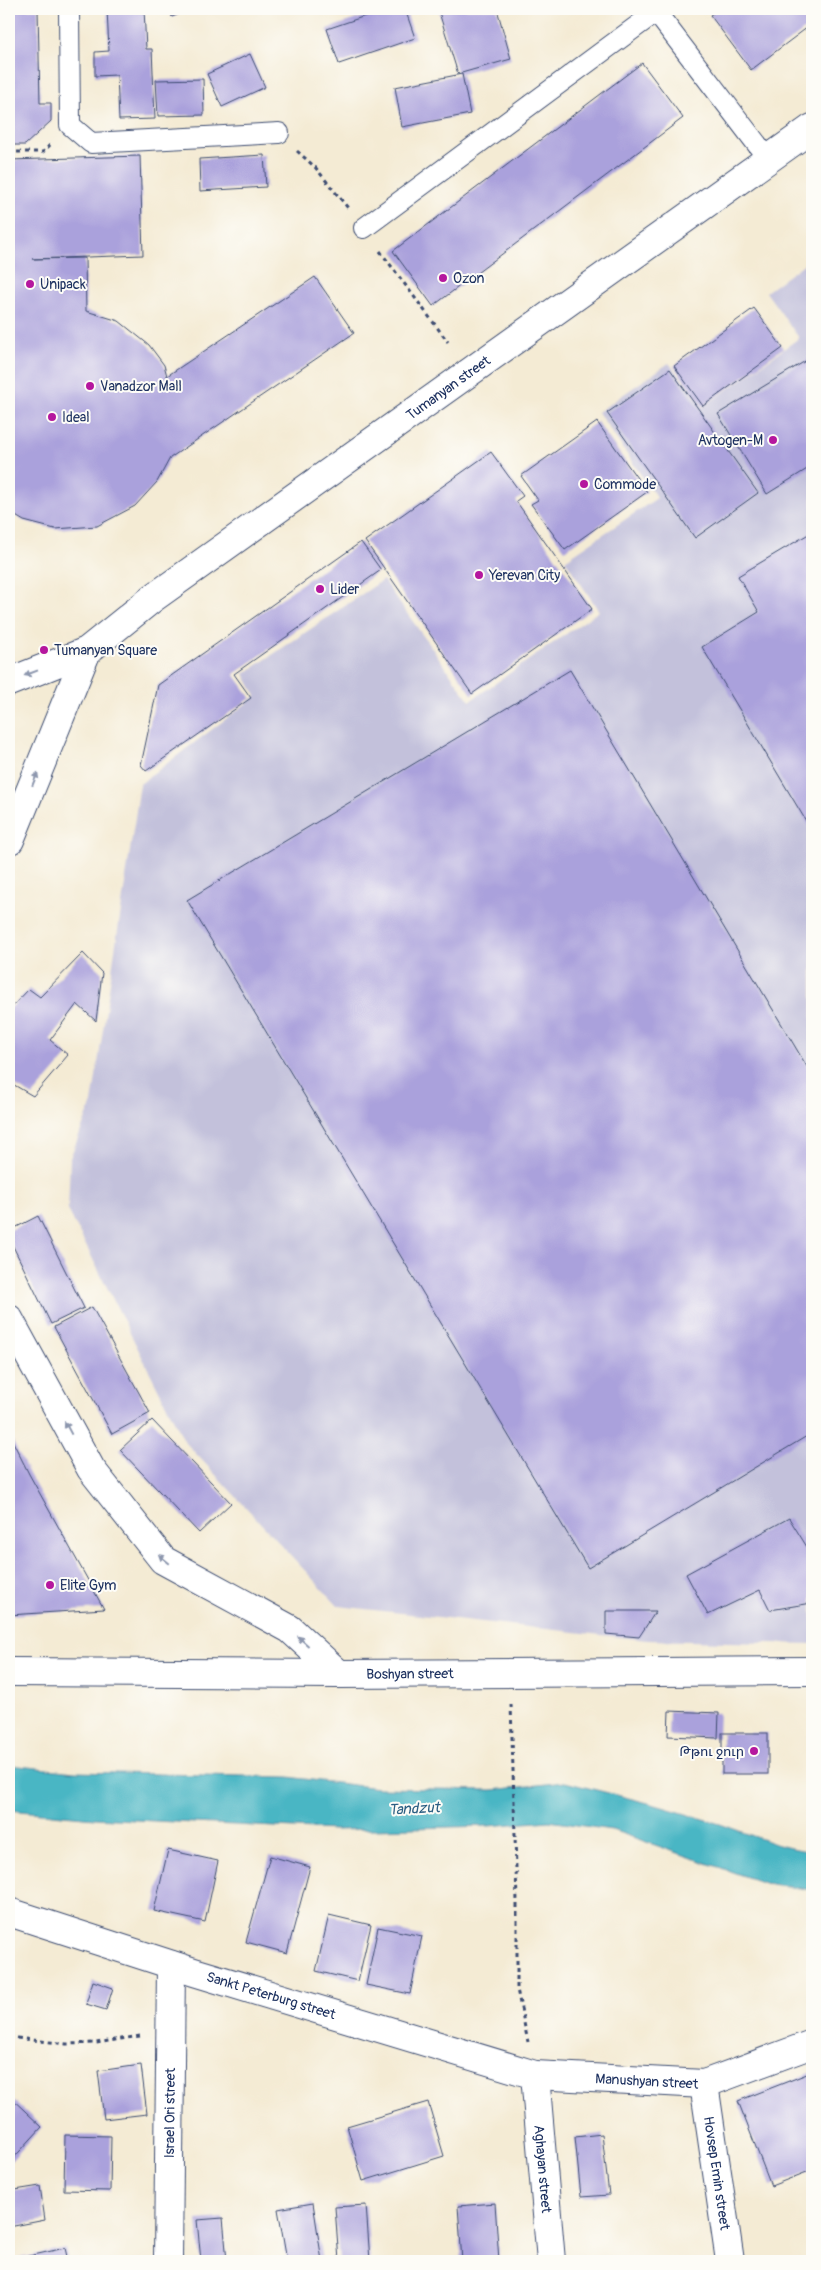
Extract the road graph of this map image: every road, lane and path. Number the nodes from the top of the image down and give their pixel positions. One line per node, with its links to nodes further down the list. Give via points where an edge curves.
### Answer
1 (69, 9): 3 (lane)
2 (658, 10): 7 (lane); 9 (lane)
3 (70, 125): 5 (lane, via 91,143); 6 (path, via 43,152)
4 (812, 128): 7 (main road, Tumanyan street)
5 (279, 133)
6 (9, 152)
7 (769, 160): 11 (main road, Tumanyan street, via 154,598)
8 (315, 167): 9 (path)
9 (364, 228): 10 (path)
10 (448, 342)
11 (87, 651): 12 (main road, one-way to 12); 14 (main road, one-way to 11)
12 (9, 682)
13 (9, 793): 14 (main road)
14 (10, 843)
15 (9, 1318): 19 (main road, one-way to 15, via 290,1629 162,1560 91,1470)
16 (510, 1671): 17 (main road, Boshyan street); 19 (main road, Boshyan street); 25 (path, via 517,1989)
17 (812, 1671)
18 (9, 1672): 19 (main road, Boshyan street)
19 (339, 1674)
20 (9, 1912): 21 (main road, Sankt Peterburg street)
21 (171, 1965): 25 (main road, Sankt Peterburg street); 27 (main road, Israel Ori street)
22 (9, 2037): 23 (path, via 66,2044)
23 (113, 2039)
24 (812, 2044): 26 (main road, Manushyan street)
25 (535, 2076): 26 (main road, Manushyan street); 28 (main road, Aghayan street)
26 (704, 2084): 29 (main road, Hovsep Emin street)
27 (168, 2261)
28 (552, 2261)
29 (730, 2261)

